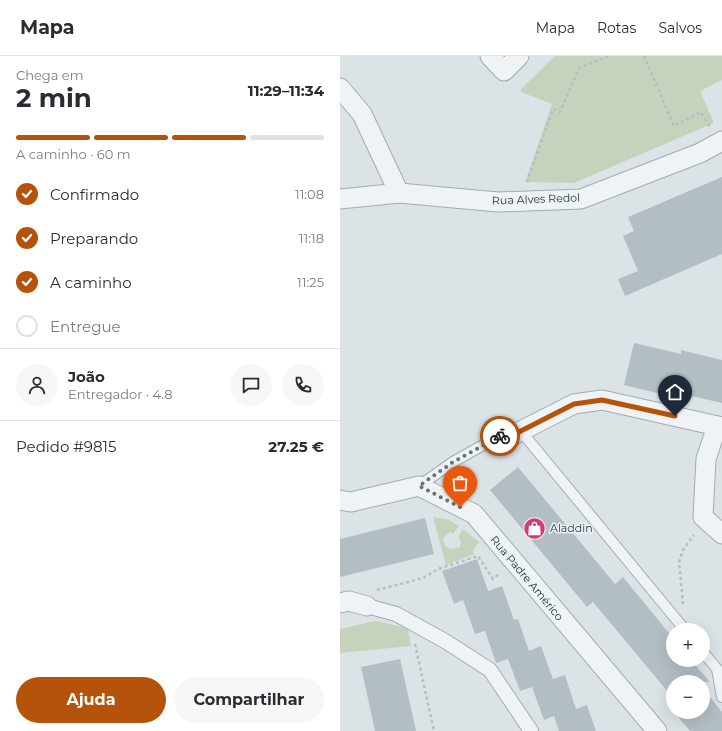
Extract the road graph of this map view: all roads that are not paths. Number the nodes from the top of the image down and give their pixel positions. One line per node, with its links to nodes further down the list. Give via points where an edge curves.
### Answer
1 (490, 56): 2 (street, via 504,71)
2 (519, 56)
3 (340, 88): 5 (street, via 362,114)
4 (716, 135): 5 (street, Rua Alves Redol, via 700,153 580,199 498,202)
5 (399, 193): 6 (street, Rua Alves Redol)
6 (340, 199)
7 (720, 426): 8 (street, via 602,400 574,404); 11 (street, via 706,459 703,517)
8 (511, 436): 9 (lane, via 501,435 453,462); 14 (lane, via 525,436)
9 (419, 486): 10 (street, via 350,502); 18 (street, Rua Padre Américo, via 474,514)
10 (340, 500)
11 (722, 534)
12 (344, 602): 13 (street)
13 (367, 606): 17 (street, via 396,614 490,670)
14 (679, 623)
15 (710, 660): 16 (lane, via 717,669)
16 (722, 697)
17 (531, 731)
18 (657, 731)

